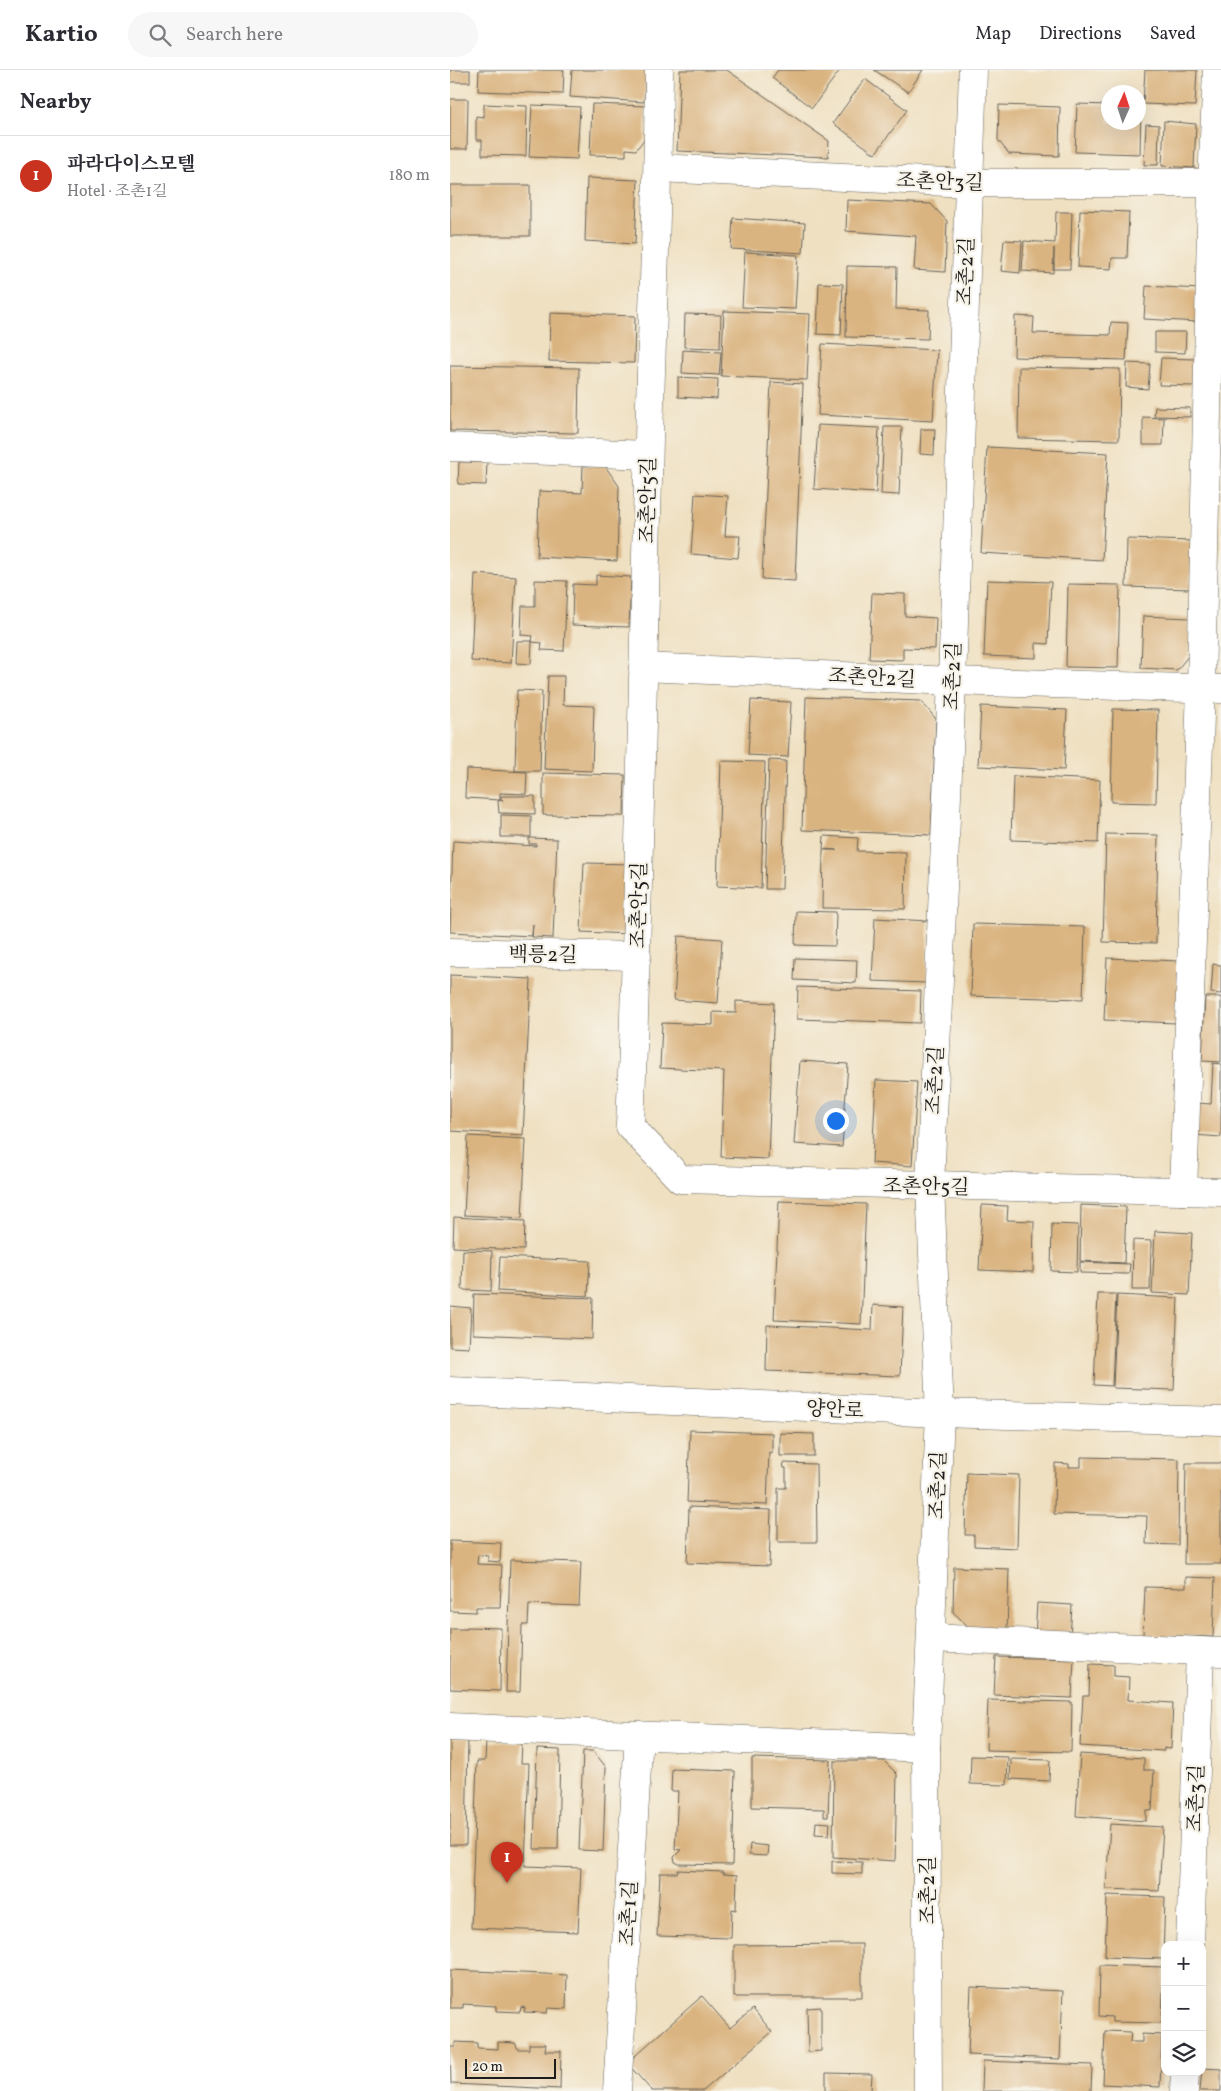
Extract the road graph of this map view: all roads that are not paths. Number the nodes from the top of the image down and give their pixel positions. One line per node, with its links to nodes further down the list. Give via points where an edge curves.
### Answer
1 (659, 70): 4 (street, 조촌안5길)
2 (973, 70): 5 (street, 조촌2길)
3 (1217, 70): 6 (street)
4 (658, 168): 5 (street, 조촌안3길); 8 (street, 조촌안5길)
5 (968, 183): 6 (street, 조촌안3길); 10 (street, 조촌2길)
6 (1216, 183): 11 (street)
7 (450, 448): 8 (street)
8 (648, 455): 9 (street, 조촌안5길)
9 (643, 667): 10 (street, 조촌안2길); 13 (street, 조촌안5길)
10 (952, 681): 11 (street, 조촌안2길); 14 (street, 조촌2길)
11 (1211, 688): 15 (street)
12 (450, 952): 13 (street, 백릉2길)
13 (637, 956): 14 (street, 조촌안5길, via 630,1126 680,1179)
14 (930, 1186): 15 (street, 조촌안5길); 18 (street, 조촌2길)
15 (1183, 1191): 16 (street, 조촌안5길)
16 (1221, 1192)
17 (450, 1391): 18 (street, 양안로)
18 (940, 1414): 19 (street, 양안로); 20 (street, 조촌2길)
19 (1221, 1421)
20 (930, 1638): 21 (street); 24 (street, 조촌2길)
21 (1211, 1652): 25 (street, 조촌3길)
22 (450, 1727): 23 (street)
23 (639, 1735): 24 (street); 27 (street, 조촌1길)
24 (926, 1748): 28 (street, 조촌2길)
25 (1190, 1941)
26 (1185, 2076): 29 (street)
27 (617, 2091)
28 (928, 2091)
29 (1184, 2091)

